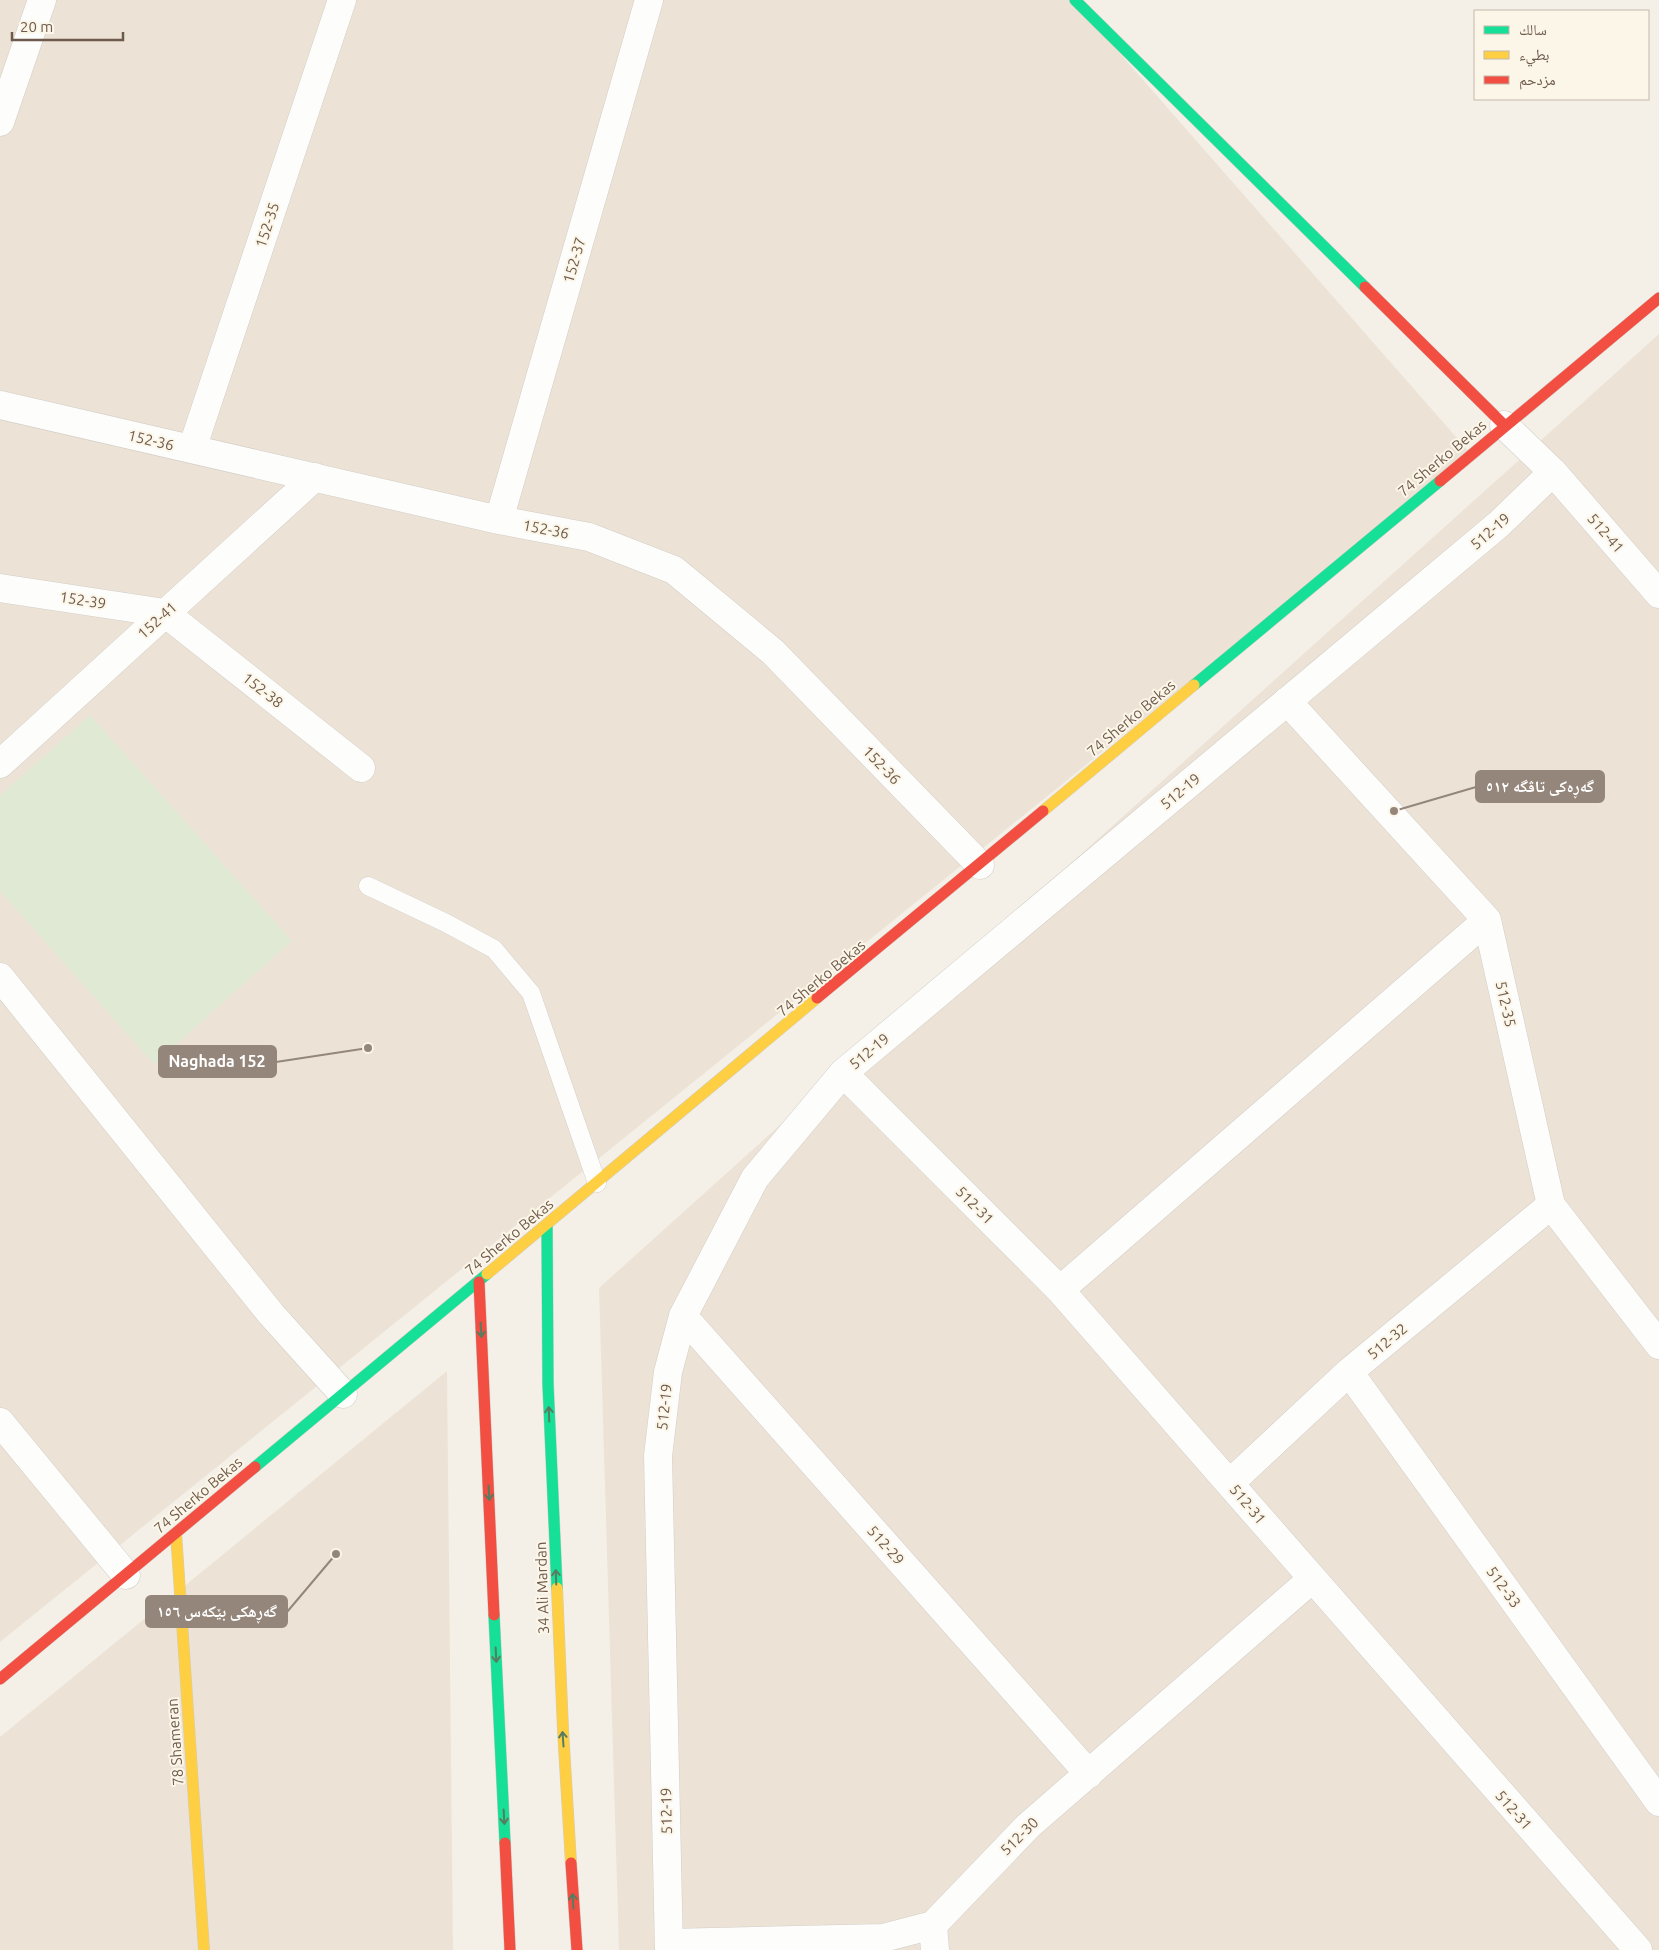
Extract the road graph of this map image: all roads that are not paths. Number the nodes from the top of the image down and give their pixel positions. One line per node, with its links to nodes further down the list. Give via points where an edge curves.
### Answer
1 (42, 0): 5 (street)
2 (342, 0): 9 (street, 152-35)
3 (649, 0): 12 (street, 152-37)
4 (1075, 0): 8 (main road)
5 (0, 122)
6 (1659, 298): 8 (main road, 74 Sherko Bekas)
7 (0, 405): 9 (street, 152-36)
8 (1504, 425): 10 (street); 19 (main road, 74 Sherko Bekas)
9 (192, 449): 11 (street, 152-36)
10 (1553, 472): 14 (street, 512-41); 16 (street, 512-19, via 1499,524)
11 (315, 477): 12 (street, 152-36); 15 (street, 152-41)
12 (500, 520): 19 (street, 152-36, via 589,537 674,570 773,652)
13 (0, 588): 15 (street, 152-39)
14 (1659, 594)
15 (165, 613): 17 (street, 152-41); 18 (street, 152-38)
16 (1287, 701): 21 (street, 512-35); 23 (street, 512-19)
17 (0, 764)
18 (362, 768)
19 (980, 865): 24 (main road, 74 Sherko Bekas)
20 (368, 886): 24 (lane, via 494,949 531,993)
21 (1487, 920): 25 (street, 512-35); 28 (street)
22 (0, 977): 32 (street, via 271,1314)
23 (843, 1073): 28 (street, 512-31); 29 (street, 512-19, via 755,1178)
24 (597, 1183): 26 (main road, 74 Sherko Bekas)
25 (1551, 1205): 30 (street, 512-35); 31 (street, 512-32)
26 (547, 1225): 27 (main road, 74 Sherko Bekas); 45 (main road, 34 Ali Mardan, one-way to 26, via 548,1384)
27 (479, 1282): 32 (main road, 74 Sherko Bekas); 44 (main road, one-way to 44)
28 (1060, 1290): 34 (street, 512-31)
29 (683, 1316): 39 (street, 512-29); 42 (street, 512-19, via 668,1372 658,1456)
30 (1659, 1345)
31 (1349, 1372): 34 (street, 512-32); 40 (street, 512-33)
32 (343, 1394): 35 (main road, 74 Sherko Bekas)
33 (0, 1422): 36 (street)
34 (1230, 1483): 37 (street, 512-31)
35 (176, 1533): 36 (main road, 74 Sherko Bekas); 43 (main road, 78 Shameran)
36 (126, 1575): 38 (main road, 74 Sherko Bekas)
37 (1312, 1580): 39 (street, 512-30); 46 (street, 512-31)
38 (0, 1679)
39 (1089, 1774): 41 (street, 512-30, via 1028,1826)
40 (1659, 1802)
41 (934, 1938): 42 (street, 512-30)
42 (669, 1947)
43 (204, 1950)
44 (510, 1950)
45 (576, 1950)
46 (1638, 1950)

